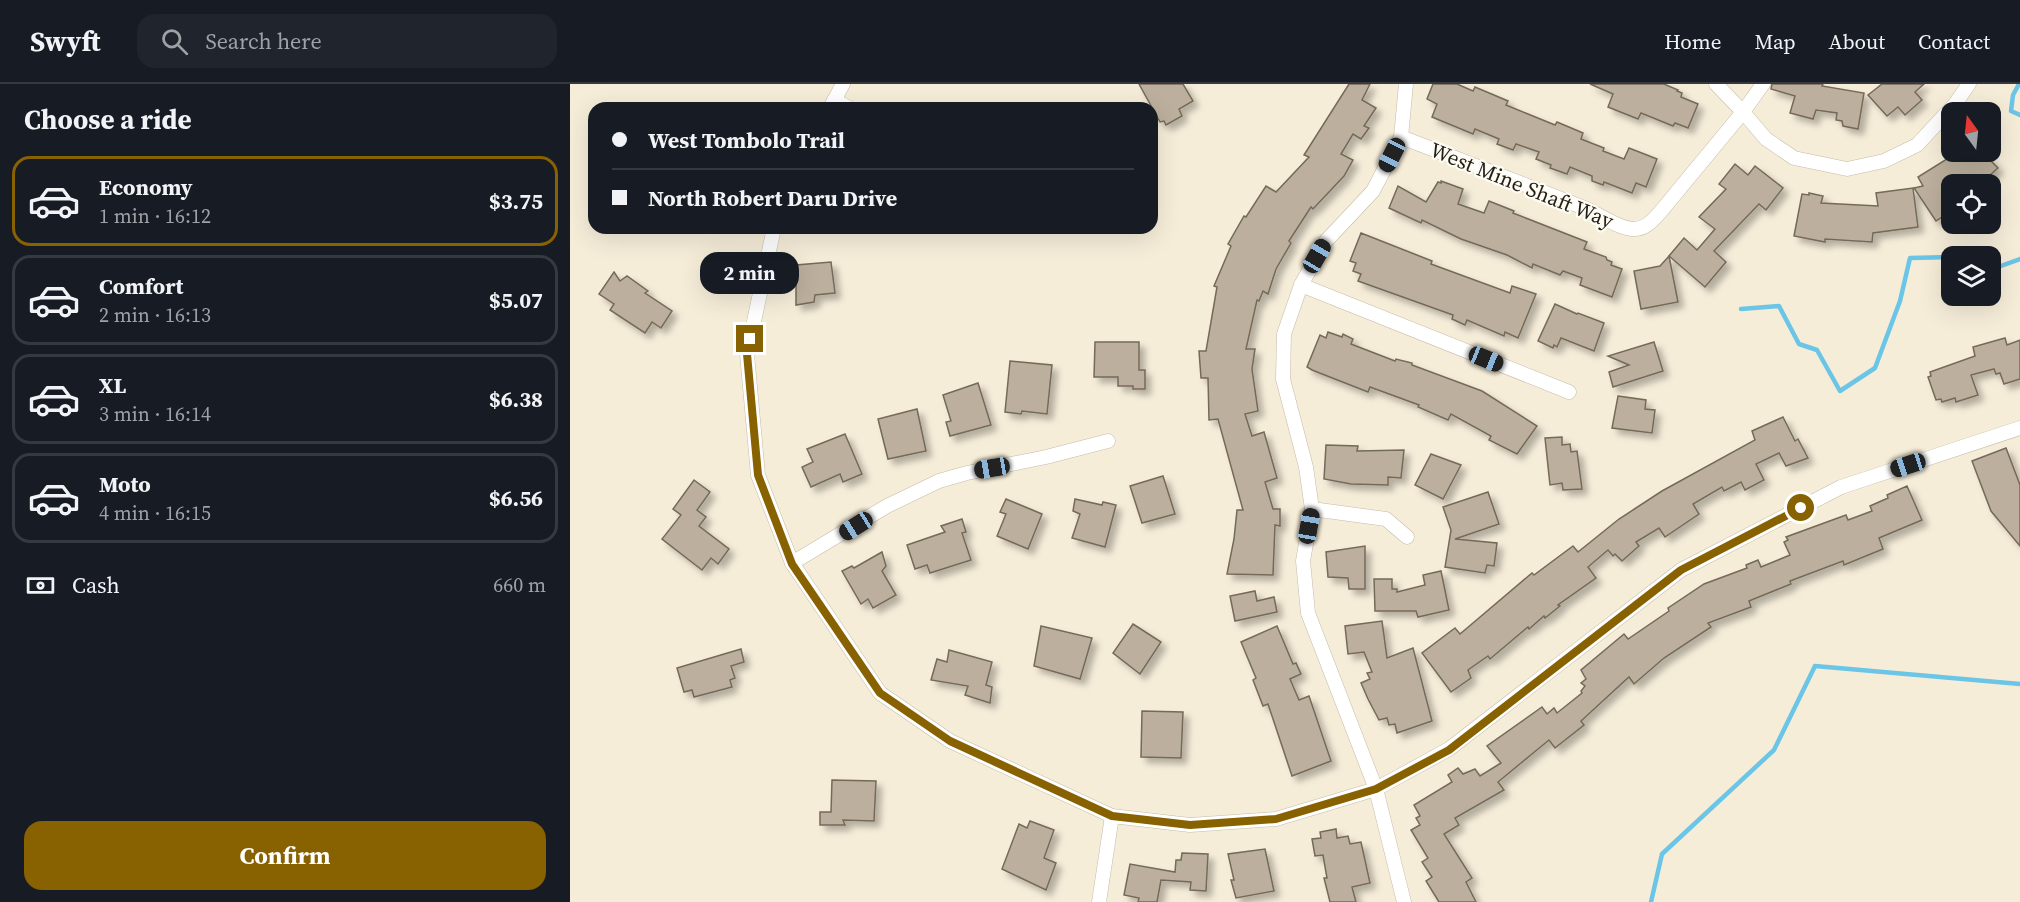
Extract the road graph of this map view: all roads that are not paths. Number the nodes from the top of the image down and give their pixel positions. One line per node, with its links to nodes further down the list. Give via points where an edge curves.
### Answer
1 (843, 84): 6 (street)
2 (1406, 84): 8 (street)
3 (1716, 84): 7 (street)
4 (1763, 84): 7 (street)
5 (1968, 84): 7 (street, via 1917,146 1884,161 1847,169 1794,158 1766,140)
6 (833, 102)
7 (1743, 112): 8 (street, West Mine Shaft Way, via 1662,210 1643,227 1630,229)
8 (1401, 137): 10 (street, via 1373,191 1326,241)
9 (773, 234): 16 (street, via 747,354 758,475)
10 (1300, 285): 11 (street); 14 (street, via 1284,334 1283,379 1306,467)
11 (1569, 392)
12 (2020, 428): 17 (street, via 1841,487 1681,570 1449,750)
13 (1108, 441): 16 (street, via 939,481 887,506)
14 (1312, 509): 15 (street, via 1386,519); 17 (street, via 1303,561 1308,613)
15 (1407, 537)
16 (792, 564): 18 (street, via 880,693 950,741)
17 (1376, 789): 18 (street, via 1276,819 1190,825); 20 (street)
18 (1112, 816): 19 (street)
19 (1099, 902)
20 (1404, 902)

